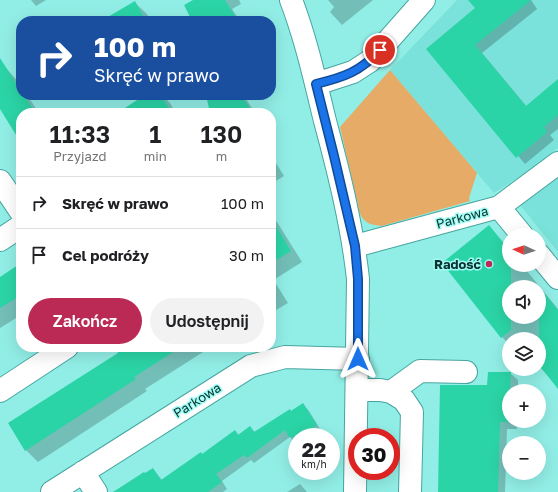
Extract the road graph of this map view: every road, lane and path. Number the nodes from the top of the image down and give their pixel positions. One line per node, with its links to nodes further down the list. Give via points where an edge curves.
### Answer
1 (291, 0): 3 (street)
2 (424, 0): 3 (street, via 370,61 353,72)
3 (316, 84): 11 (street)
4 (558, 163): 7 (street, Parkowa)
5 (0, 181): 6 (street)
6 (16, 205)
7 (499, 207): 8 (street); 11 (street, Parkowa)
8 (516, 228)
9 (16, 229): 10 (street)
10 (0, 240)
11 (355, 246): 15 (street, via 358,279)
12 (546, 263): 13 (street)
13 (558, 278)
14 (59, 352): 18 (street)
15 (358, 359): 17 (street); 20 (street, Parkowa, via 285,357 251,366)
16 (466, 372): 19 (street, via 420,371)
17 (357, 390): 19 (street); 23 (street)
18 (0, 391)
19 (391, 392): 24 (street, via 404,400 412,412)
20 (83, 472): 21 (street, Parkowa); 22 (street)
21 (52, 492)
22 (96, 492)
23 (355, 492)
24 (410, 492)

